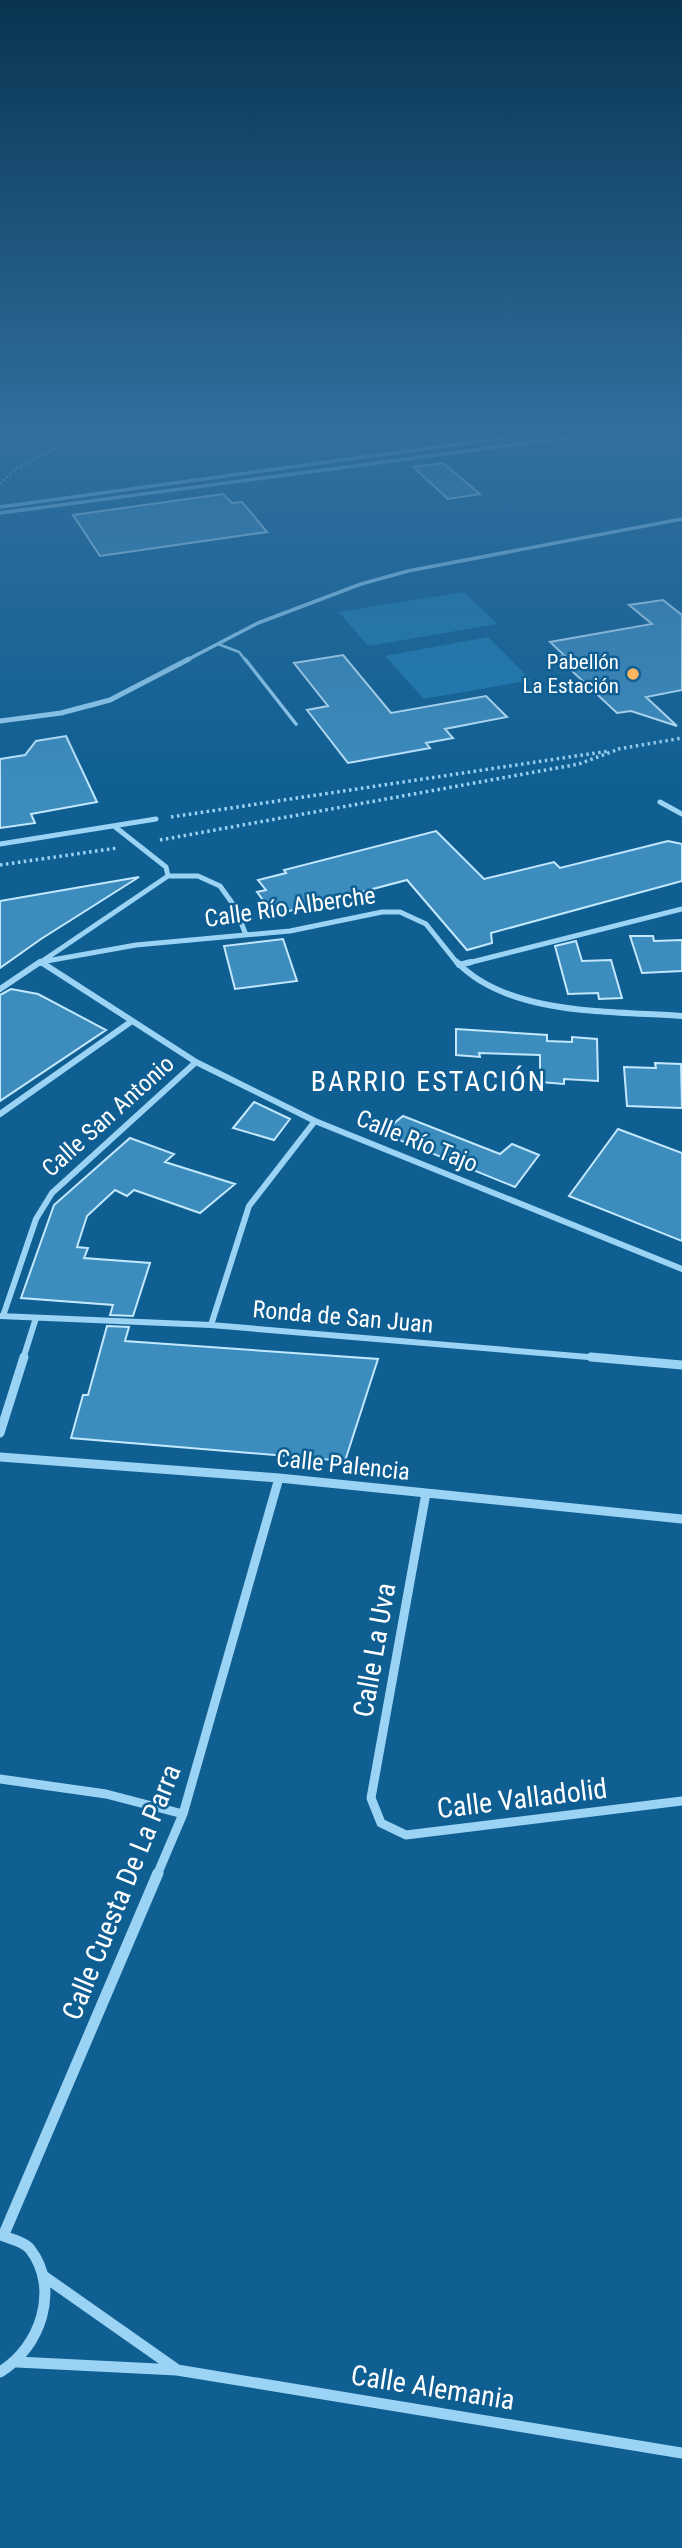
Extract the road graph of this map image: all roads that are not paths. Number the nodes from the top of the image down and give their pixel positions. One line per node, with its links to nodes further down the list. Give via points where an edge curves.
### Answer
1 (535, 547): 2 (street, via 408,571 317,599)
2 (218, 644): 3 (street, via 110,700 61,713); 4 (lane, via 239,652)
3 (0, 721)
4 (296, 724)
5 (660, 802): 6 (street)
6 (682, 814)
7 (156, 819): 8 (street)
8 (114, 826): 9 (street); 10 (street, via 166,867)
9 (0, 844)
10 (168, 876): 12 (street, via 212,878 241,917); 13 (street)
11 (682, 909): 14 (street)
12 (246, 935): 13 (street, Calle Río Alberche, via 136,945); 14 (street, Calle Río Alberche, via 400,912 426,924)
13 (41, 962): 15 (street); 17 (street, Calle Río Tajo)
14 (459, 965): 16 (street, Calle Río Alberche, via 484,982 539,1004)
15 (0, 989)
16 (682, 1016)
17 (132, 1021): 18 (street, Calle Río Tajo); 19 (street)
18 (196, 1062): 20 (street, Calle Río Tajo); 22 (street, Calle San Antonio, via 52,1193 36,1219)
19 (0, 1114)
20 (315, 1121): 21 (street, Calle Río Tajo); 24 (street, via 249,1206)
21 (682, 1269)
22 (2, 1316): 23 (street, Ronda de San Juan)
23 (36, 1318): 24 (street, Ronda de San Juan); 26 (street)
24 (211, 1325): 25 (street, Ronda de San Juan)
25 (682, 1365)
26 (0, 1433)
27 (0, 1457): 28 (street, Calle Palencia)
28 (279, 1478): 29 (street, Calle Palencia); 33 (street, Calle Cuesta De La Parra)
29 (426, 1493): 30 (street, Calle Palencia); 34 (street, Calle La Uva, via 371,1798)
30 (682, 1519)
31 (0, 1779): 33 (street, via 106,1794)
32 (682, 1801): 34 (street, Calle Valladolid, via 406,1835 387,1829)
33 (183, 1814): 35 (street, Calle Cuesta De La Parra)
34 (374, 1816)
35 (2, 2235): 36 (street, via 29,2247)
36 (45, 2277): 37 (street, via 43,2321); 38 (street, Calle Alemania)
37 (18, 2362): 38 (street, Calle Alemania); 39 (street)
38 (177, 2370): 40 (street, Calle Alemania)
39 (0, 2372)
40 (682, 2453)

